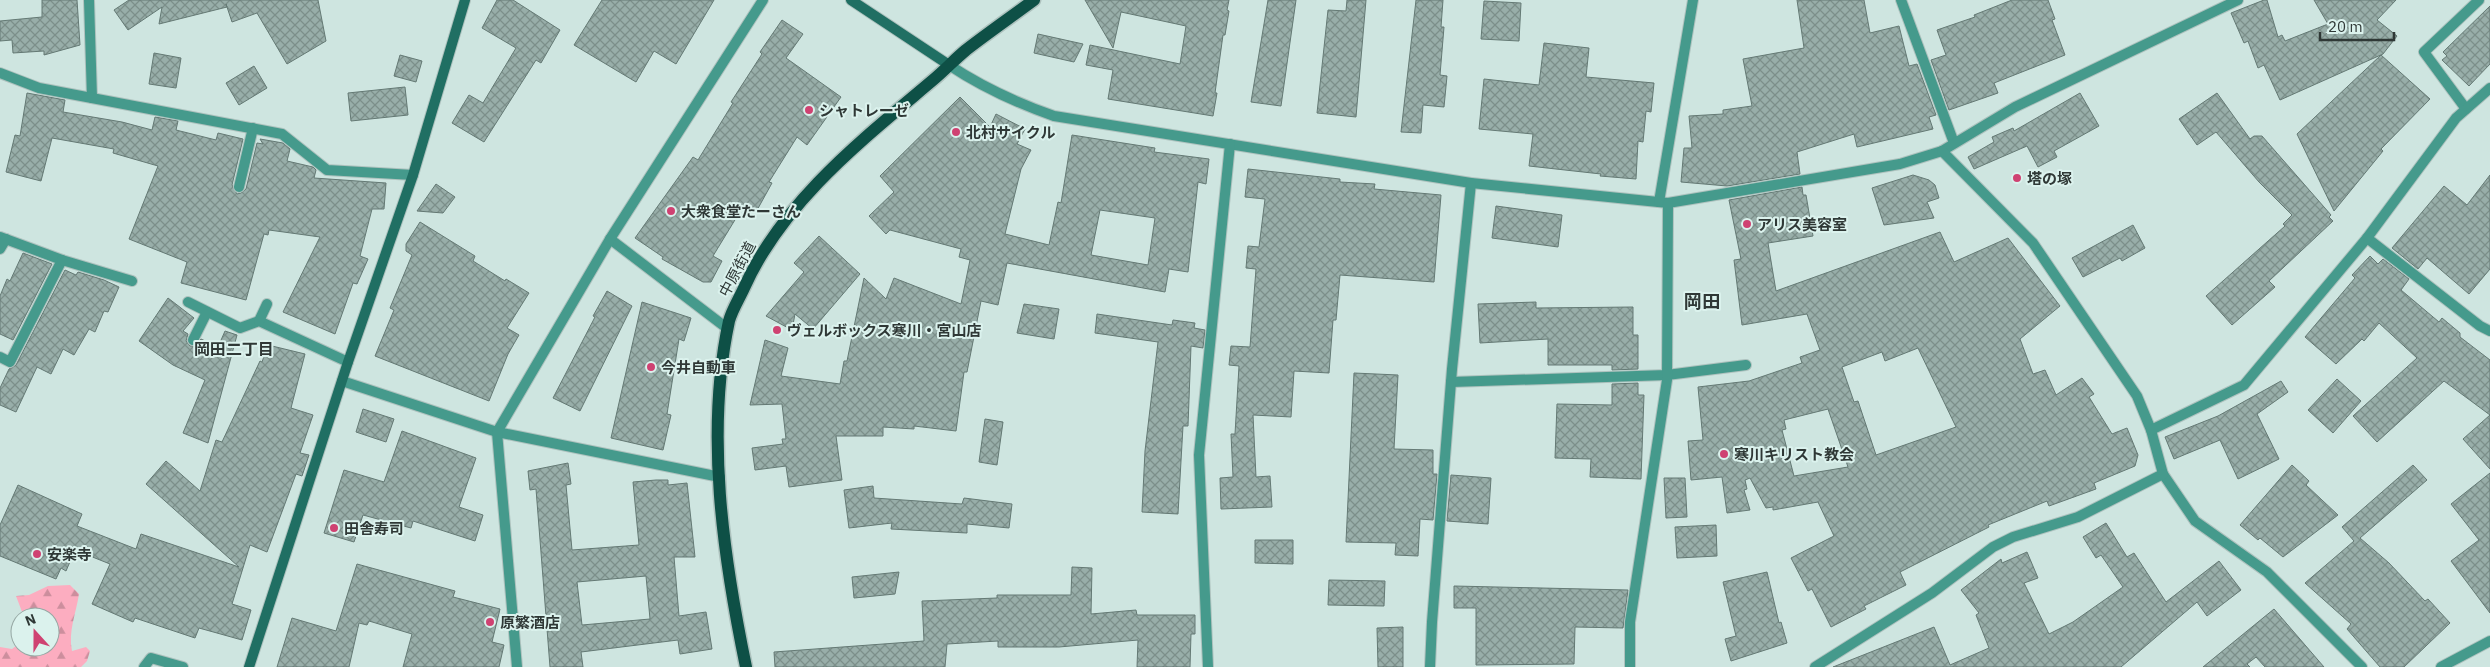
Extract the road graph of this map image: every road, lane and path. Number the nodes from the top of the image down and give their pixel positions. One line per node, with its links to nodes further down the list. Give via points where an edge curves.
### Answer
1 (89, 0): 13 (street)
2 (465, 0): 19 (street)
3 (763, 0): 25 (street)
4 (851, 0): 10 (street)
5 (1034, 0): 10 (main road, 中原街道)
6 (1693, 0): 22 (street)
7 (1901, 0): 16 (street)
8 (2238, 0): 16 (street, via 2015,107)
9 (2479, 0): 14 (street, via 2424,52)
10 (949, 65): 17 (street, via 1021,104 1054,116); 33 (main road, 中原街道, via 844,158 789,214 752,269)
11 (0, 76): 13 (street, via 39,88)
12 (2490, 88): 14 (street)
13 (92, 98): 15 (street)
14 (2466, 109): 24 (street)
15 (253, 128): 19 (street, via 282,134 327,170); 21 (street)
16 (1954, 143): 18 (street)
17 (1230, 144): 20 (street); 52 (street, via 1199,455)
18 (1942, 151): 22 (street, via 1900,164); 42 (street, via 2033,243 2137,396)
19 (413, 175): 37 (street)
20 (1471, 183): 22 (street); 41 (street)
21 (239, 187)
22 (1663, 203): 39 (street)
23 (3, 238): 26 (street); 27 (street)
24 (2367, 238): 34 (street); 42 (street, via 2244,385)
25 (610, 239): 33 (street); 43 (street)
26 (0, 249)
27 (62, 260): 28 (street); 36 (street, via 10,362)
28 (132, 281)
29 (188, 302): 31 (street)
30 (267, 304): 32 (street)
31 (207, 312): 32 (street, via 240,328); 35 (street)
32 (259, 321): 37 (street)
33 (728, 329): 45 (main road, 中原街道, via 717,405)
34 (2490, 331)
35 (193, 340)
36 (0, 357)
37 (348, 362): 40 (street)
38 (1746, 365): 39 (street)
39 (1667, 375): 41 (street); 54 (street, via 1630,622)
40 (342, 381): 43 (street); 49 (street)
41 (1451, 382): 53 (street)
42 (2151, 430): 44 (street)
43 (497, 432): 45 (street); 50 (street)
44 (2163, 474): 55 (street, via 2078,517 2013,537 1993,547 1932,593); 56 (street, via 2195,521 2267,572)
45 (720, 478): 51 (main road, 中原街道, via 732,600)
46 (2490, 641): 57 (street)
47 (144, 667): 48 (street, via 151,658)
48 (183, 667)
49 (249, 667)
50 (517, 667)
51 (746, 667)
52 (1208, 667)
53 (1430, 667)
54 (1630, 667)
55 (1815, 667)
56 (2362, 667)
57 (2441, 667)

